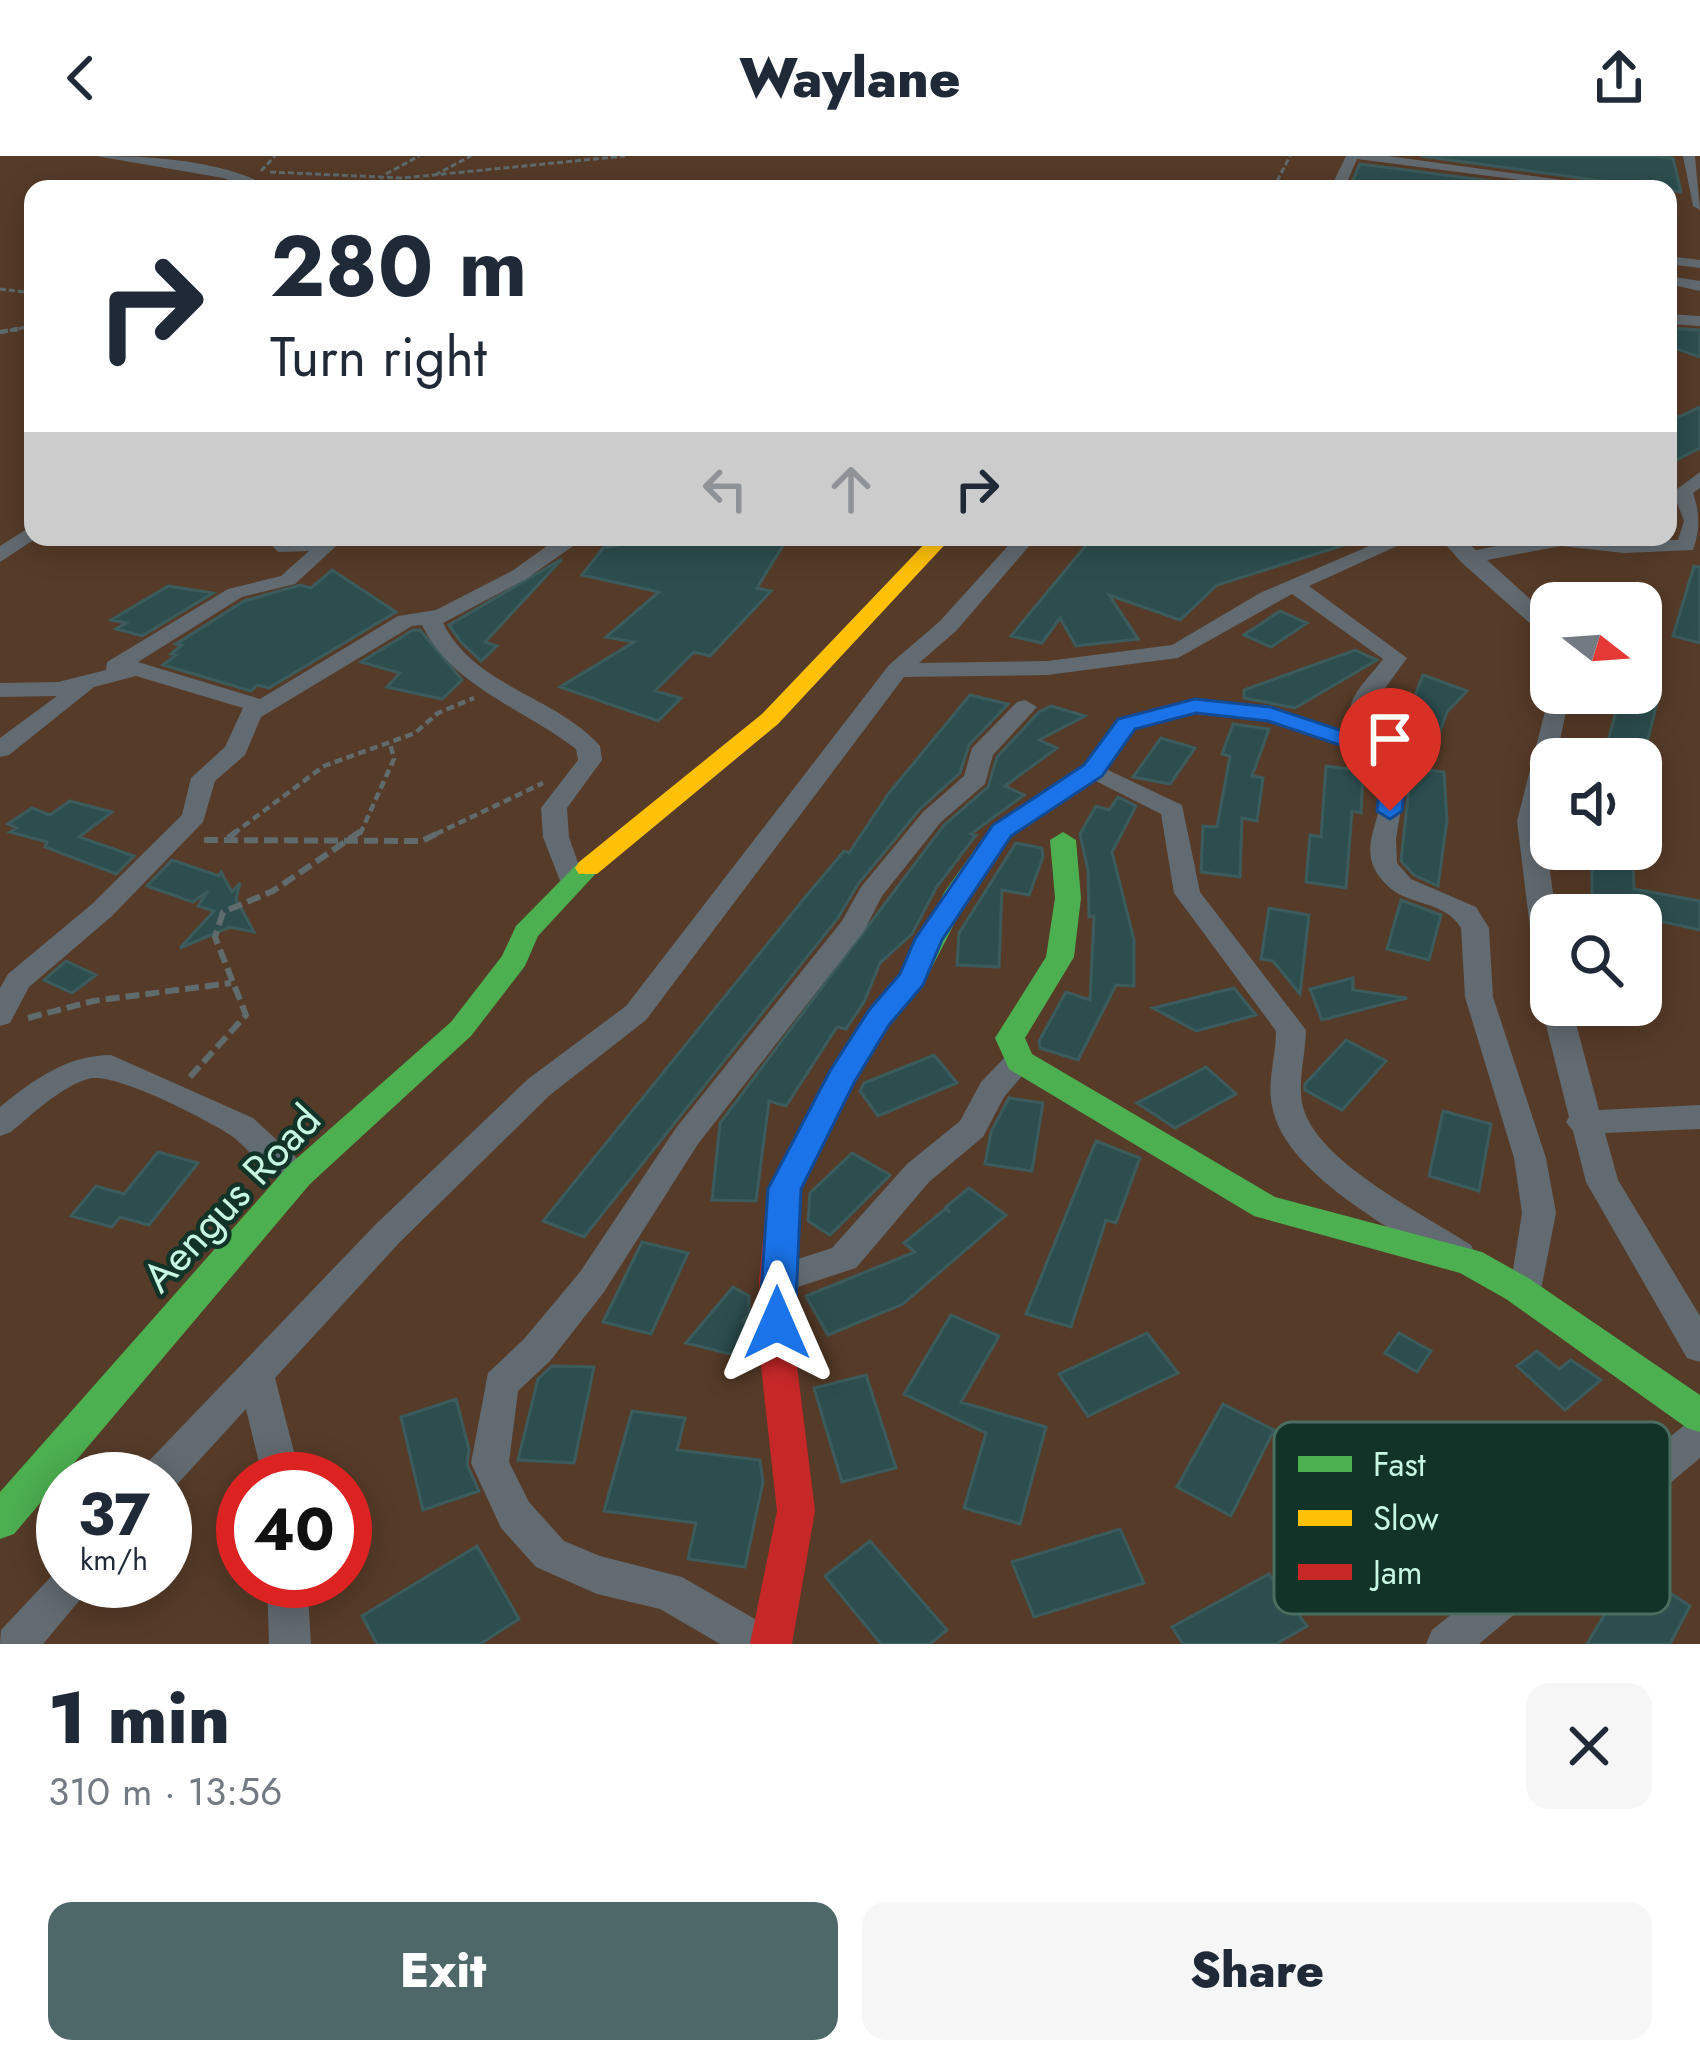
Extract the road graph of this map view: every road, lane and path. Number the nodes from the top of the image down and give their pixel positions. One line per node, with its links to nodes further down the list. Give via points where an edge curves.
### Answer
1 (102, 156): 11 (street)
2 (419, 156): 9 (path)
3 (470, 156): 8 (path)
4 (625, 156): 8 (path)
5 (1355, 156): 13 (street)
6 (1689, 156): 14 (street)
7 (260, 172): 9 (path)
8 (432, 176): 10 (path)
9 (376, 177): 10 (path)
10 (387, 177): 12 (path)
11 (241, 180)
12 (383, 180)
13 (1548, 180)
14 (1696, 200)
15 (1700, 478): 17 (street, via 1683,492 1694,521 1686,546)
16 (24, 538): 25 (street)
17 (1677, 545)
18 (327, 546): 31 (street, via 288,580 236,593)
19 (559, 546): 29 (street)
20 (933, 546): 46 (street, Aengus Road, via 770,718)
21 (1019, 546): 30 (street)
22 (1386, 546): 27 (street)
23 (1457, 546): 26 (street)
24 (1527, 546): 26 (street)
25 (0, 556)
26 (1468, 558): 28 (street)
27 (1295, 586): 30 (street, via 1178,651 1048,668); 39 (street, via 1396,658 1364,702)
28 (1530, 612)
29 (436, 616): 33 (street, via 431,627 440,638); 35 (street, via 406,622)
30 (897, 670): 62 (street, via 636,1013 539,1087)
31 (98, 678): 32 (street, via 58,689); 35 (street, via 149,670); 38 (street)
32 (0, 690)
33 (499, 691): 37 (path, via 438,713); 41 (street, via 588,746)
34 (1025, 706): 74 (street, via 980,753 976,779 905,849 687,1136 592,1282 501,1384 490,1463 515,1515 550,1554 668,1591)
35 (263, 707): 43 (street, via 247,720 236,750 203,778 199,809)
36 (1554, 714): 47 (street, via 1530,821)
37 (390, 743): 42 (path, via 394,759); 44 (path, via 324,766)
38 (0, 750)
39 (1377, 750): 40 (street, via 1270,714 1195,706 1126,724); 60 (street, via 1393,785 1384,864 1395,880 1466,913 1475,928 1479,998 1539,1213)
40 (1093, 770): 58 (street, via 1173,810 1187,893 1291,1030 1287,1109 1296,1130 1317,1156); 59 (street, via 1002,830 929,939 913,978 879,1017 784,1189)
41 (579, 776): 42 (path, via 526,787 422,841); 46 (street, via 554,808)
42 (358, 838): 44 (path); 49 (path, via 223,912 215,937)
43 (170, 840): 44 (path); 48 (street, via 102,910)
44 (225, 840)
45 (1063, 840): 52 (street, via 1069,887 1060,958 1019,1014 1010,1038)
46 (571, 880): 57 (street, Aengus Road, via 461,1029)
47 (1539, 894)
48 (9, 983): 50 (street)
49 (231, 983): 50 (path); 53 (path, via 246,1015)
50 (9, 1018)
51 (1561, 1026): 55 (street)
52 (1020, 1061): 58 (street, via 1266,1207); 59 (street, via 992,1090 972,1129 918,1174 844,1258)
53 (175, 1093): 56 (street, via 132,1071 95,1064); 57 (street, via 242,1126)
54 (1700, 1117): 55 (street)
55 (1582, 1122): 61 (street, via 1602,1182)
56 (0, 1124)
57 (299, 1175): 68 (street, Aengus Road)
58 (1470, 1262): 60 (street)
59 (776, 1280): 75 (street, via 796,1511)
60 (1526, 1294): 63 (street)
61 (1700, 1347)
62 (255, 1372): 65 (street); 66 (street)
63 (1700, 1416)
64 (1700, 1435): 67 (street)
65 (182, 1452)
66 (275, 1452)
67 (1670, 1460)
68 (0, 1521)
69 (47, 1608): 72 (street)
70 (288, 1608): 73 (street)
71 (1483, 1614): 76 (street)
72 (16, 1644)
73 (290, 1644)
74 (759, 1644)
75 (771, 1644)
76 (1447, 1644)

